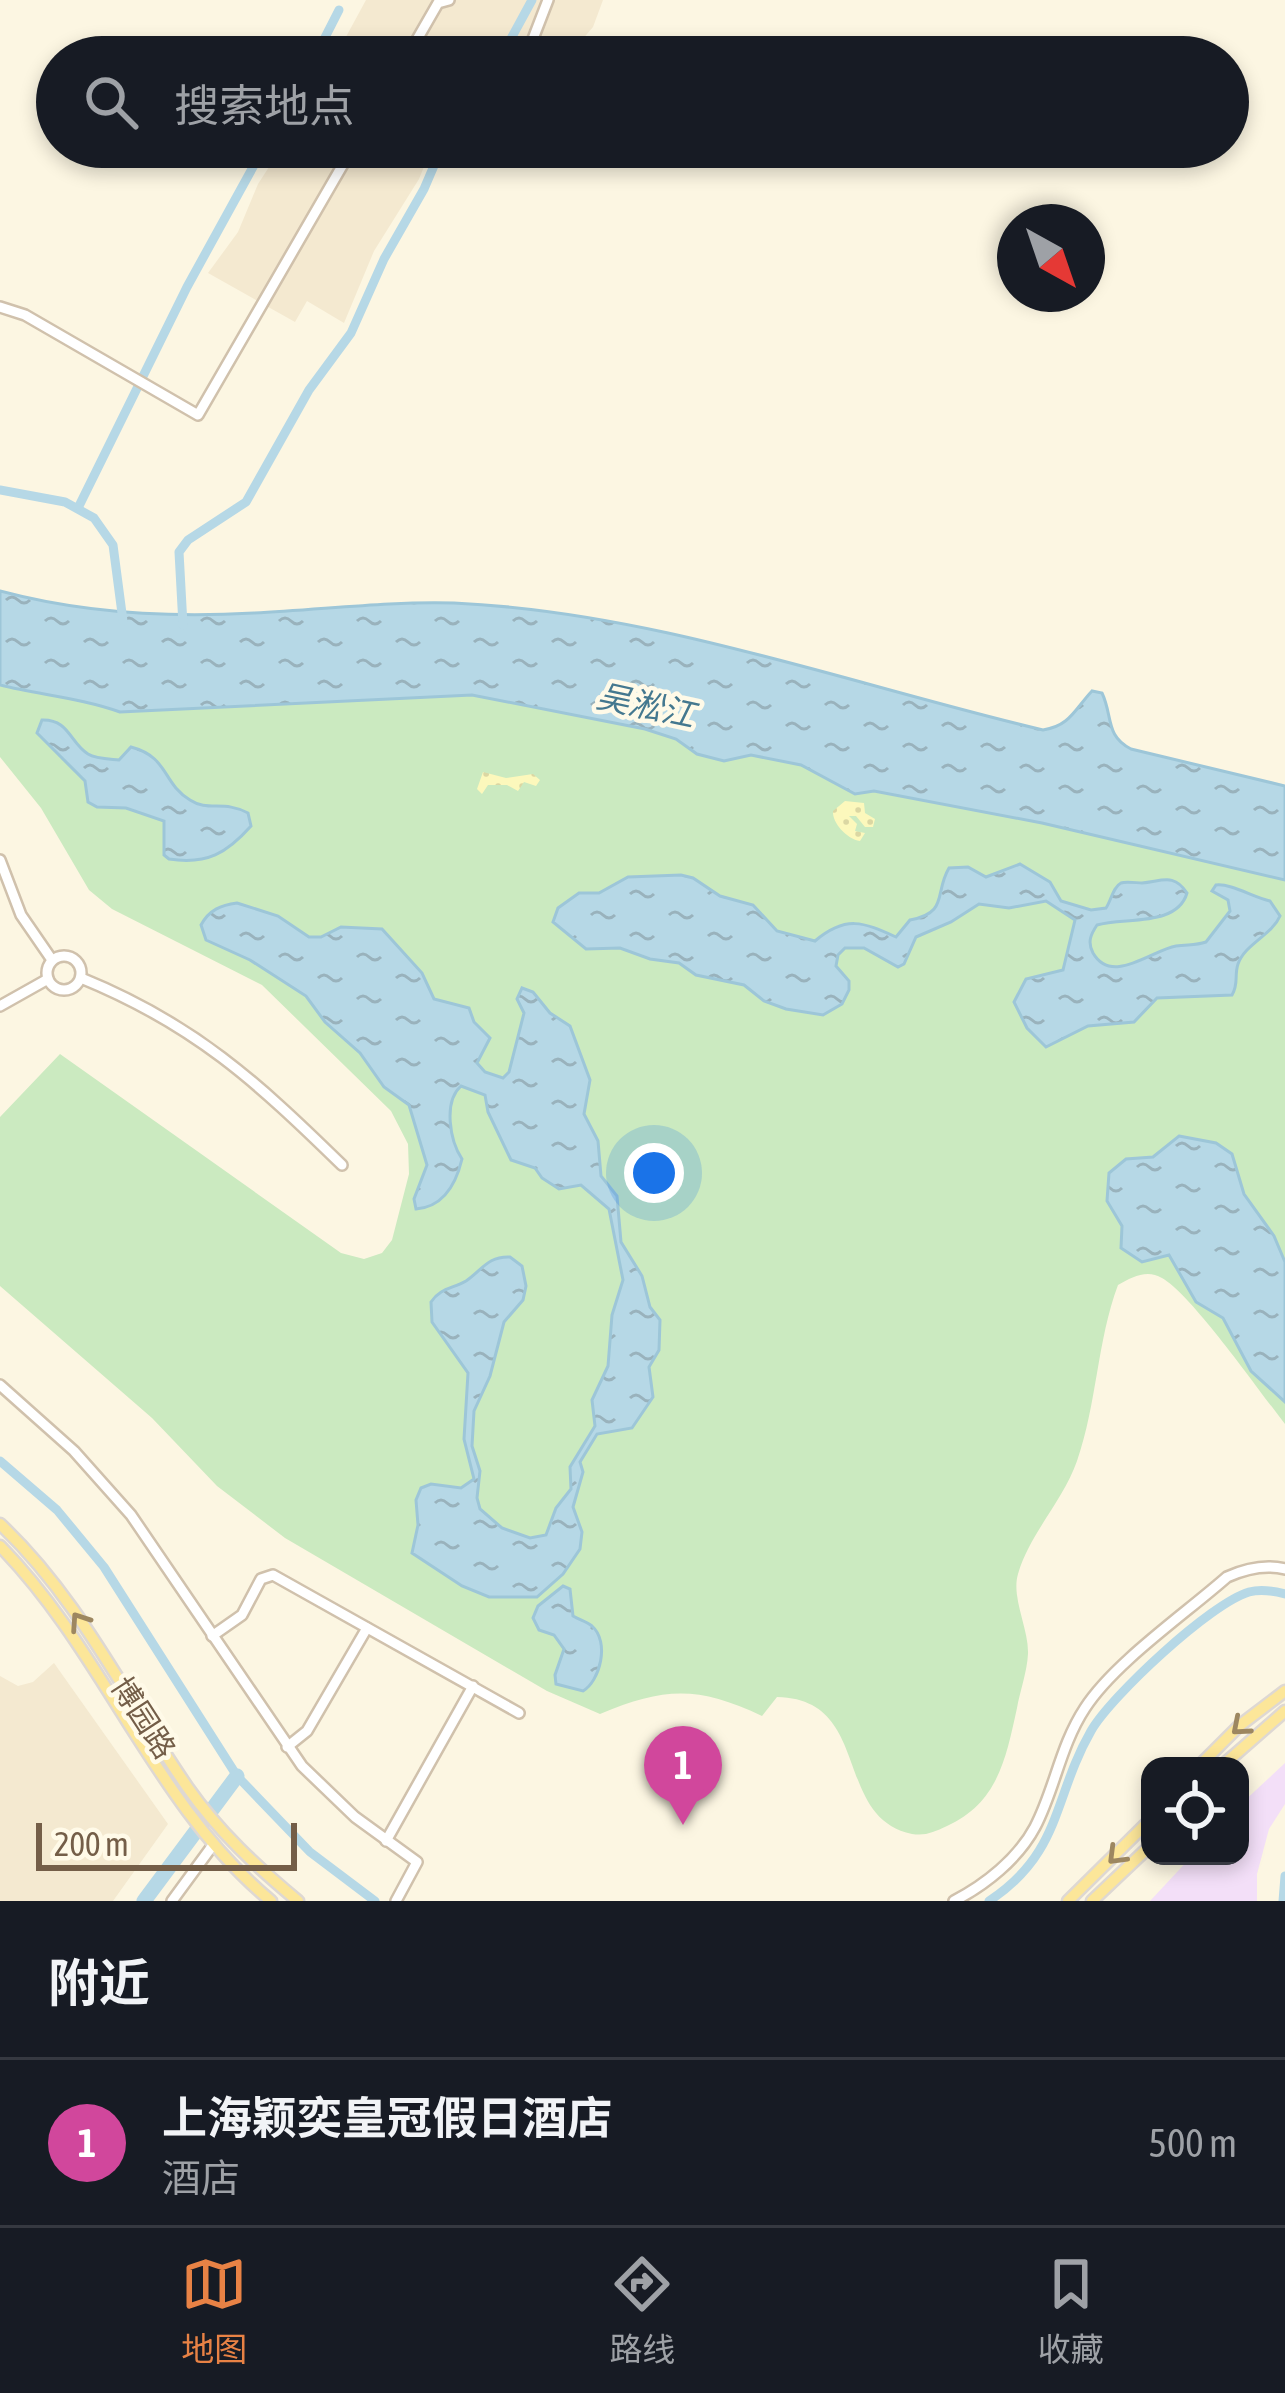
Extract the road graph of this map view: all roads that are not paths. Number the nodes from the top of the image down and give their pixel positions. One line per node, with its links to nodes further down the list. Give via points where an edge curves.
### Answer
1 (548, 0): 4 (street)
2 (440, 1): 3 (street)
3 (419, 36)
4 (534, 36)
5 (341, 168): 6 (street, via 198,416)
6 (0, 307)
7 (0, 860): 8 (street, via 21,915)
8 (52, 960): 9 (street, via 74,958); 10 (street)
9 (81, 978): 10 (street, via 62,991); 12 (street, via 209,1045)
10 (48, 979): 11 (street)
11 (0, 1006)
12 (342, 1166)
13 (0, 1385): 18 (street, via 115,1496)
14 (0, 1524): 34 (main road, 博园路, one-way to 14, via 189,1790 53,1582)
15 (0, 1546): 28 (main road, 博园路, via 42,1594)
16 (1285, 1569): 35 (street, via 1227,1577 1113,1676 1064,1744 1034,1829 980,1888)
17 (367, 1628): 18 (street, via 267,1576 242,1615); 19 (street); 23 (street, via 308,1731)
18 (212, 1636): 23 (street)
19 (472, 1686): 22 (street); 27 (street)
20 (1285, 1691): 24 (main road, one-way to 24)
21 (1285, 1711): 25 (main road)
22 (519, 1713)
23 (287, 1748): 27 (street)
24 (1208, 1757)
25 (1232, 1757)
26 (1141, 1829): 30 (main road, one-way to 30)
27 (386, 1841): 31 (street, via 417,1862)
28 (213, 1845): 32 (street); 33 (main road, 博园路)
29 (1141, 1855): 37 (main road)
30 (1081, 1889): 36 (main road); 37 (street)
31 (397, 1899)
32 (172, 1901)
33 (271, 1901)
34 (298, 1901)
35 (954, 1901)
36 (1068, 1901)
37 (1092, 1901)

